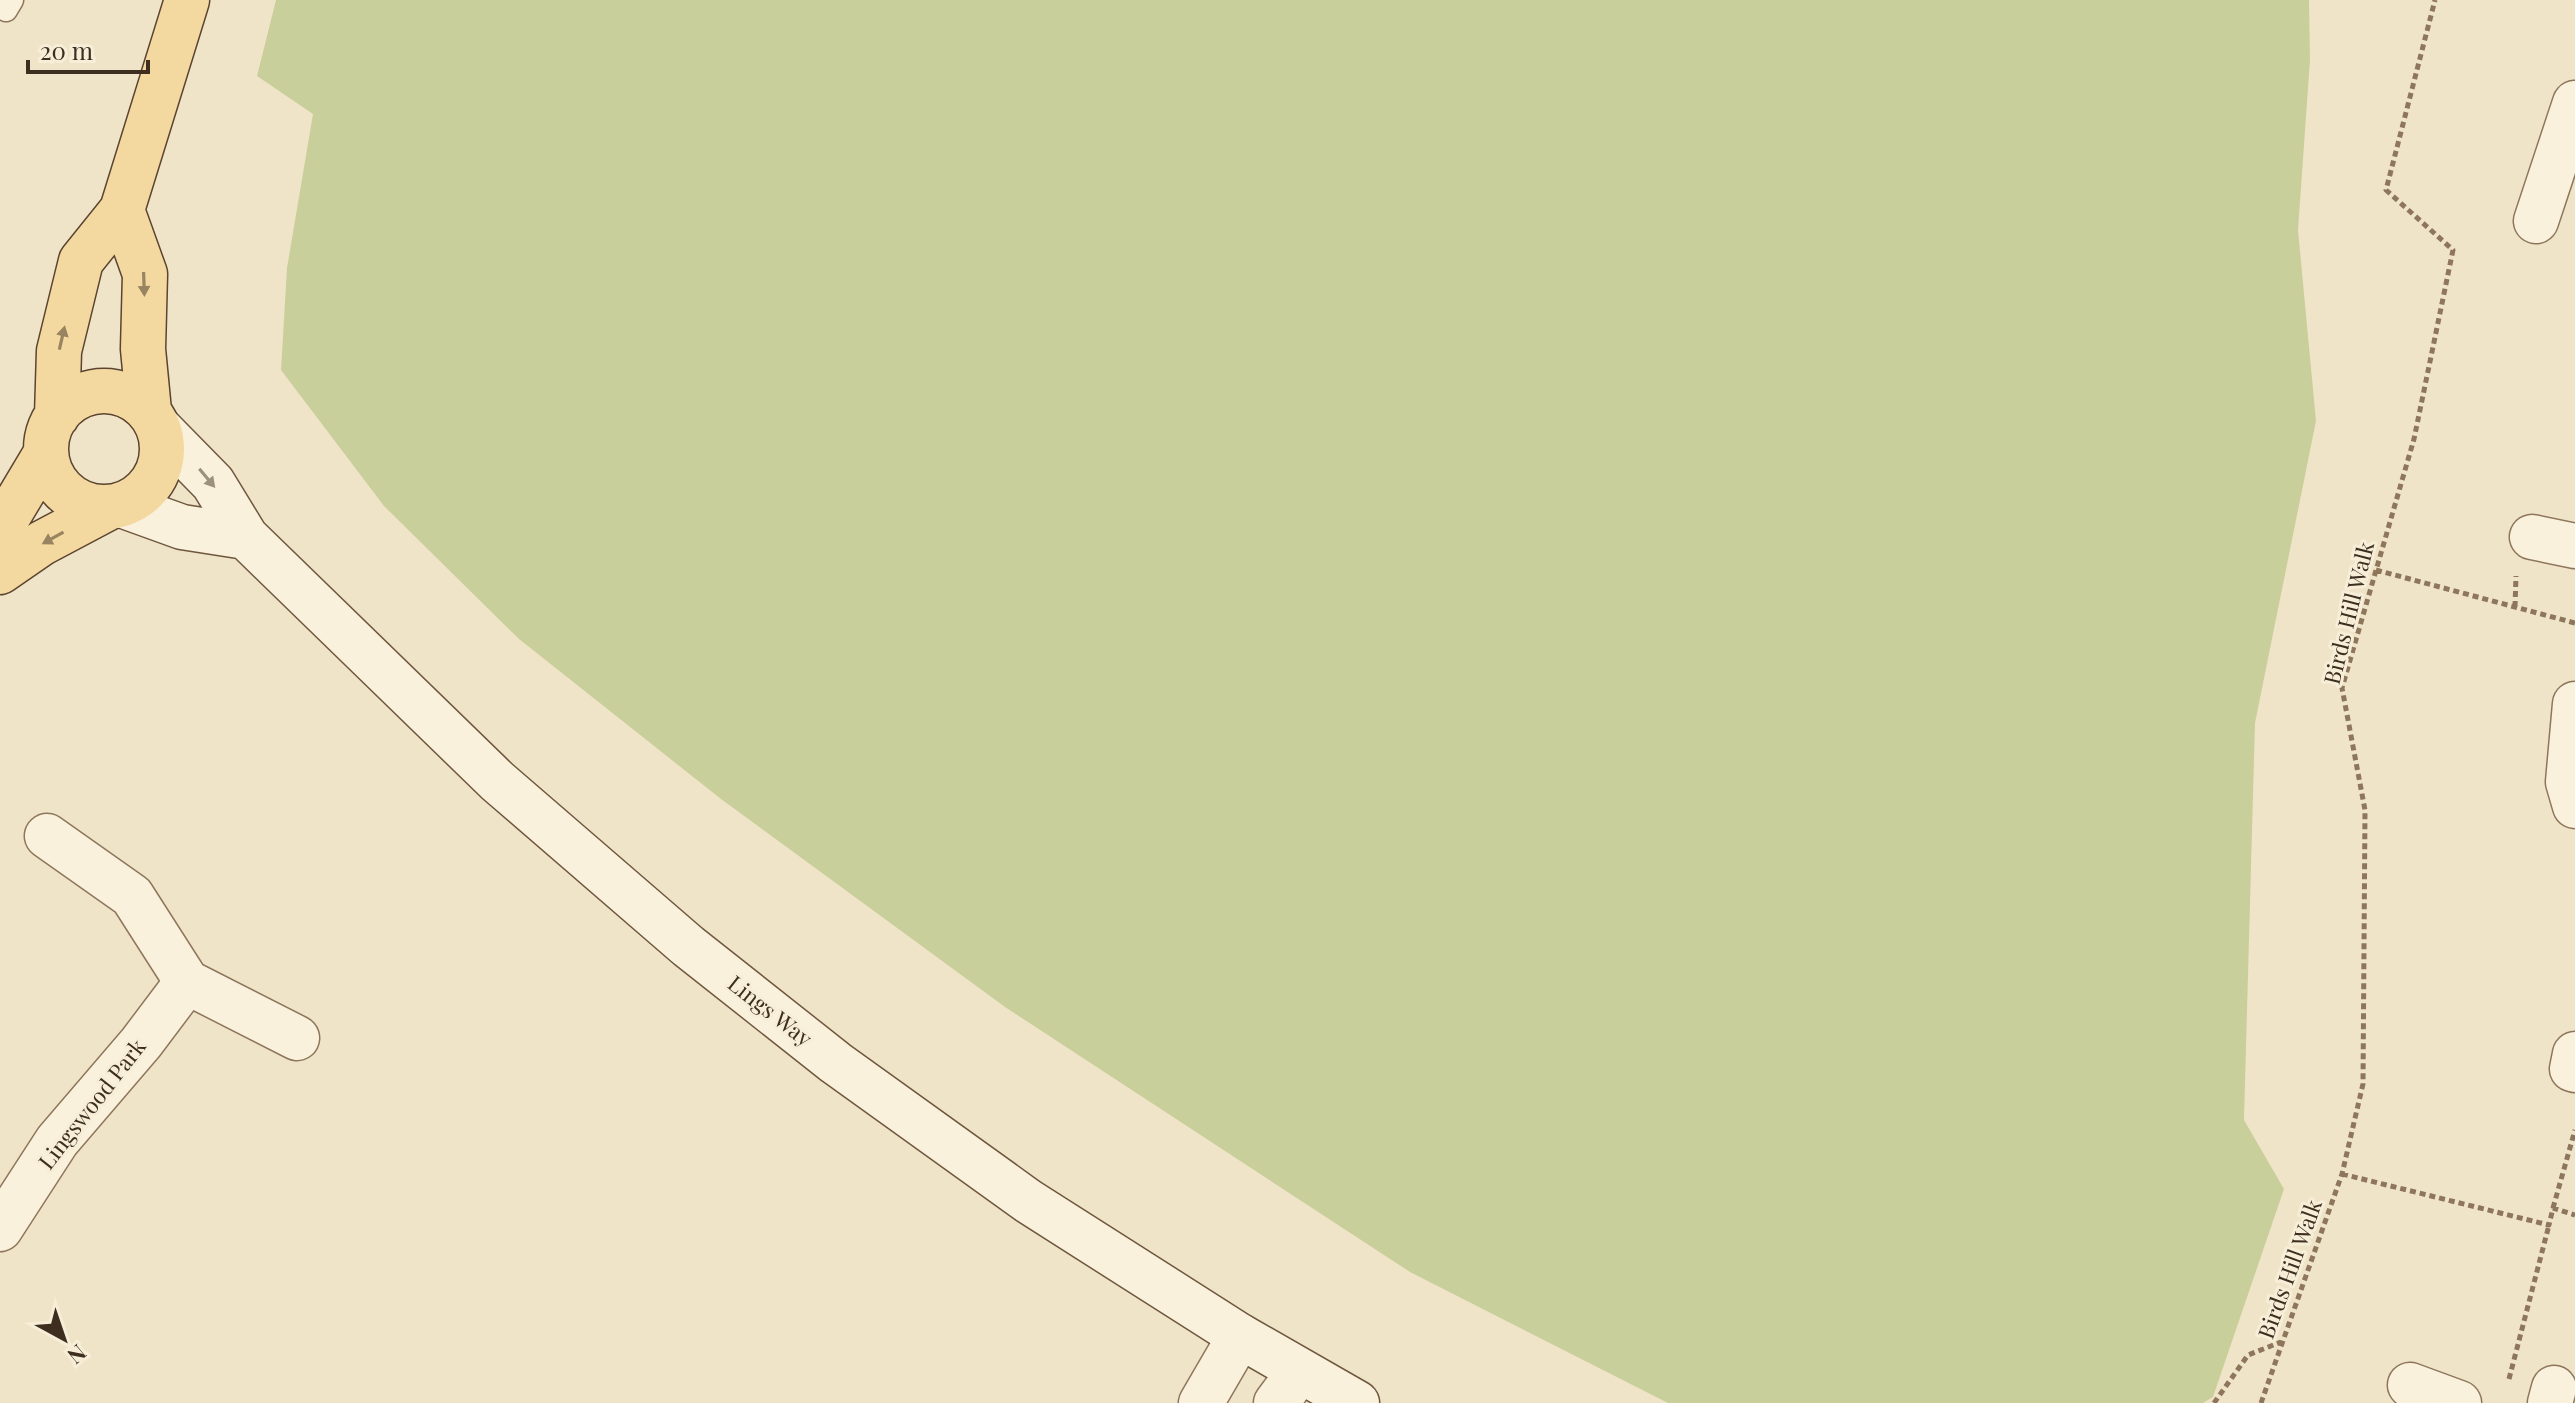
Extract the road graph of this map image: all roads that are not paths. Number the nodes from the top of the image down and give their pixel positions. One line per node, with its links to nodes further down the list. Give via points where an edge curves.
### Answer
1 (187, 0): 3 (main road)
2 (2575, 103): 4 (street)
3 (122, 210): 5 (main road, one-way to 5, via 145,274 143,349); 6 (main road, one-way to 3, via 59,351 81,261)
4 (2536, 221)
5 (154, 419): 6 (main road, via 132,398 112,391 91,393 71,401); 7 (main road, via 163,451 157,474 142,494); 9 (street, Lings Way, one-way to 9, via 213,483)
6 (51, 434): 7 (main road, via 52,475 65,493 86,505); 8 (main road)
7 (115, 506): 9 (street, via 182,527); 12 (main road, one-way to 12, via 42,543)
8 (0, 536)
9 (246, 537): 21 (street, Lings Way, via 497,781 688,946 836,1063 1028,1201)
10 (2532, 537): 11 (street)
11 (2575, 546)
12 (0, 572)
13 (2575, 704): 14 (street, via 2568,782)
14 (2575, 806)
15 (47, 836): 16 (street, via 132,896)
16 (187, 982): 17 (street); 20 (street, Lingswood Park, via 57,1141)
17 (297, 1038)
18 (2575, 1054): 19 (street)
19 (2575, 1070)
20 (0, 1229)
21 (1240, 1336): 23 (street, Lings Way); 24 (street)
22 (2410, 1385): 26 (street)
23 (1288, 1388): 25 (street, Lings Way)
24 (1201, 1403)
25 (1357, 1403)
26 (2459, 1403)

